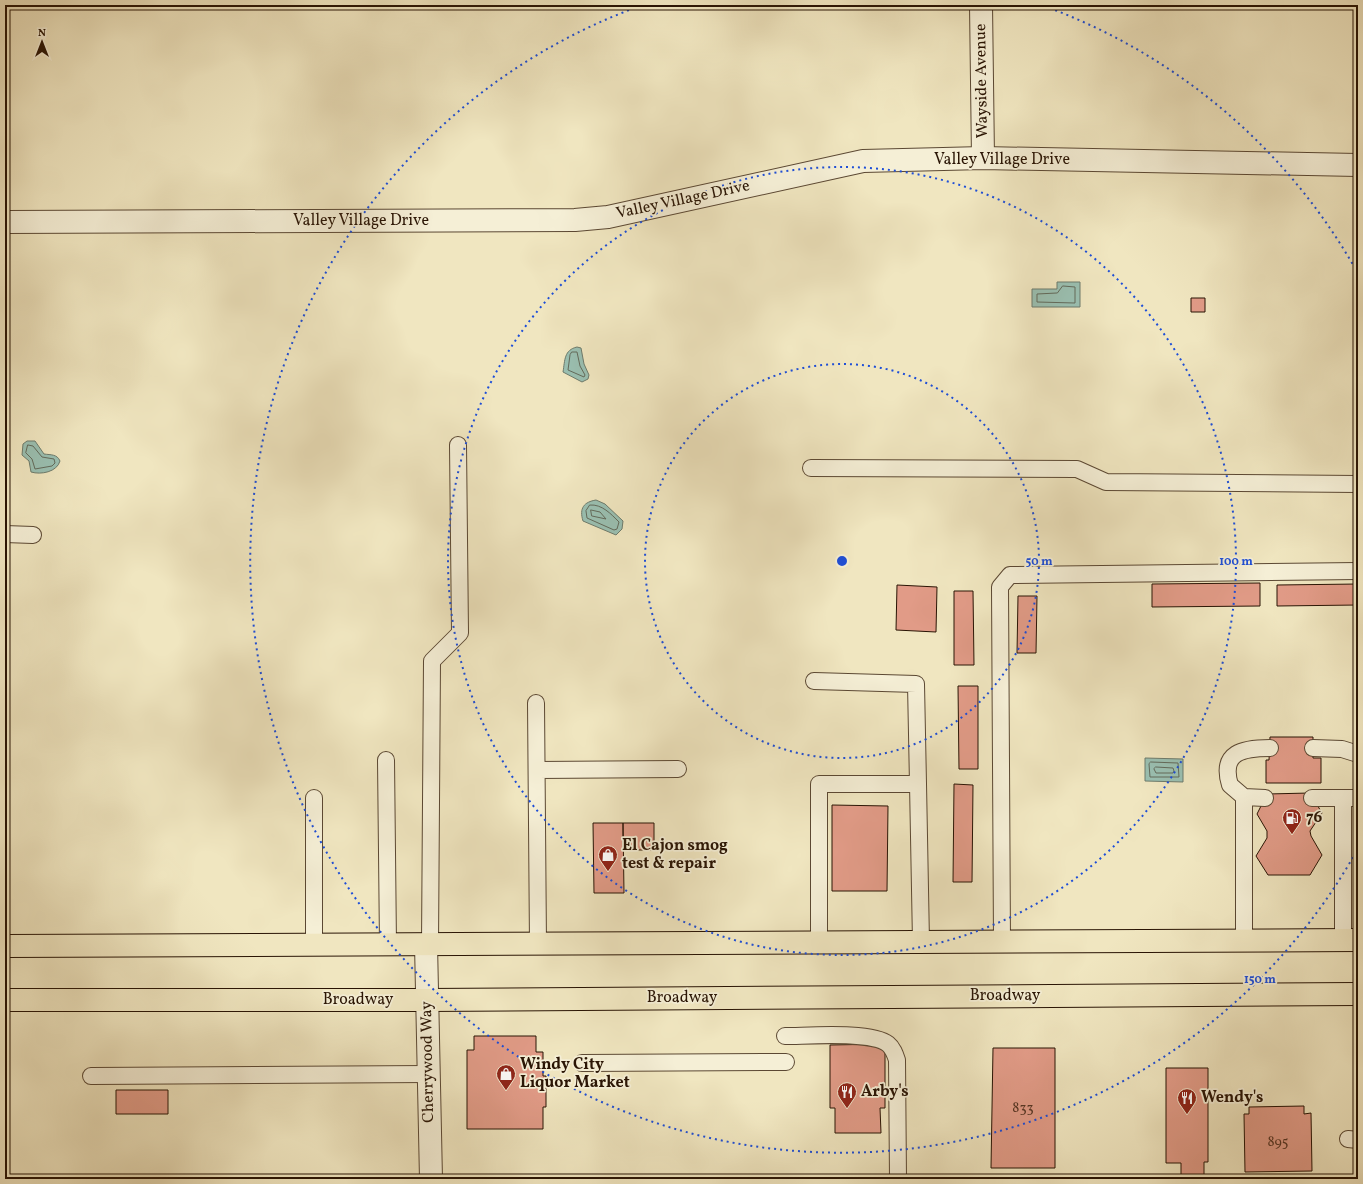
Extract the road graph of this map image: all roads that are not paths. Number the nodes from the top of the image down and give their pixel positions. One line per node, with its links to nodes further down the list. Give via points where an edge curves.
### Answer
1 (981, 5): 2 (street, Wayside Avenue)
2 (983, 158): 3 (street, Valley Village Drive); 4 (street, Valley Village Drive, via 863,161 608,217 576,220)
3 (1358, 165)
4 (5, 222)
5 (458, 445): 31 (lane, via 460,633 432,661)
6 (811, 468): 7 (lane, via 1077,469 1106,482)
7 (1358, 484)
8 (5, 534): 9 (lane)
9 (32, 534)
10 (1358, 571): 28 (lane, via 1010,575 1000,586)
11 (814, 681): 19 (lane, via 916,684)
12 (536, 703): 18 (lane)
13 (1270, 748): 20 (lane, via 1245,750 1232,756 1228,772 1230,785)
14 (1313, 748): 15 (lane, via 1342,749)
15 (1358, 754)
16 (386, 760): 30 (lane)
17 (678, 769): 18 (lane)
18 (537, 770): 32 (lane)
19 (918, 784): 27 (lane); 29 (lane, via 819,784)
20 (1244, 797): 22 (lane); 25 (lane)
21 (314, 798): 33 (lane)
22 (1265, 798)
23 (1312, 798): 24 (lane)
24 (1350, 798): 26 (lane)
25 (1244, 940): 26 (main road); 28 (main road)
26 (1351, 940)
27 (921, 942): 28 (main road); 29 (main road)
28 (1002, 942)
29 (819, 943): 32 (main road)
30 (388, 944): 31 (main road); 33 (main road)
31 (428, 944): 32 (main road); 37 (street, Cherrywood Way)
32 (538, 944)
33 (314, 945): 34 (main road)
34 (5, 946)
35 (1358, 994): 37 (main road, Broadway)
36 (5, 1000): 37 (main road, Broadway)
37 (427, 1000): 41 (street, Cherrywood Way)
38 (786, 1036): 44 (lane, via 865,1036 880,1040 892,1048 897,1060)
39 (786, 1062): 40 (lane)
40 (582, 1063)
41 (429, 1074): 42 (lane); 43 (street, Cherrywood Way)
42 (91, 1076)
43 (431, 1179)
44 (898, 1179)

